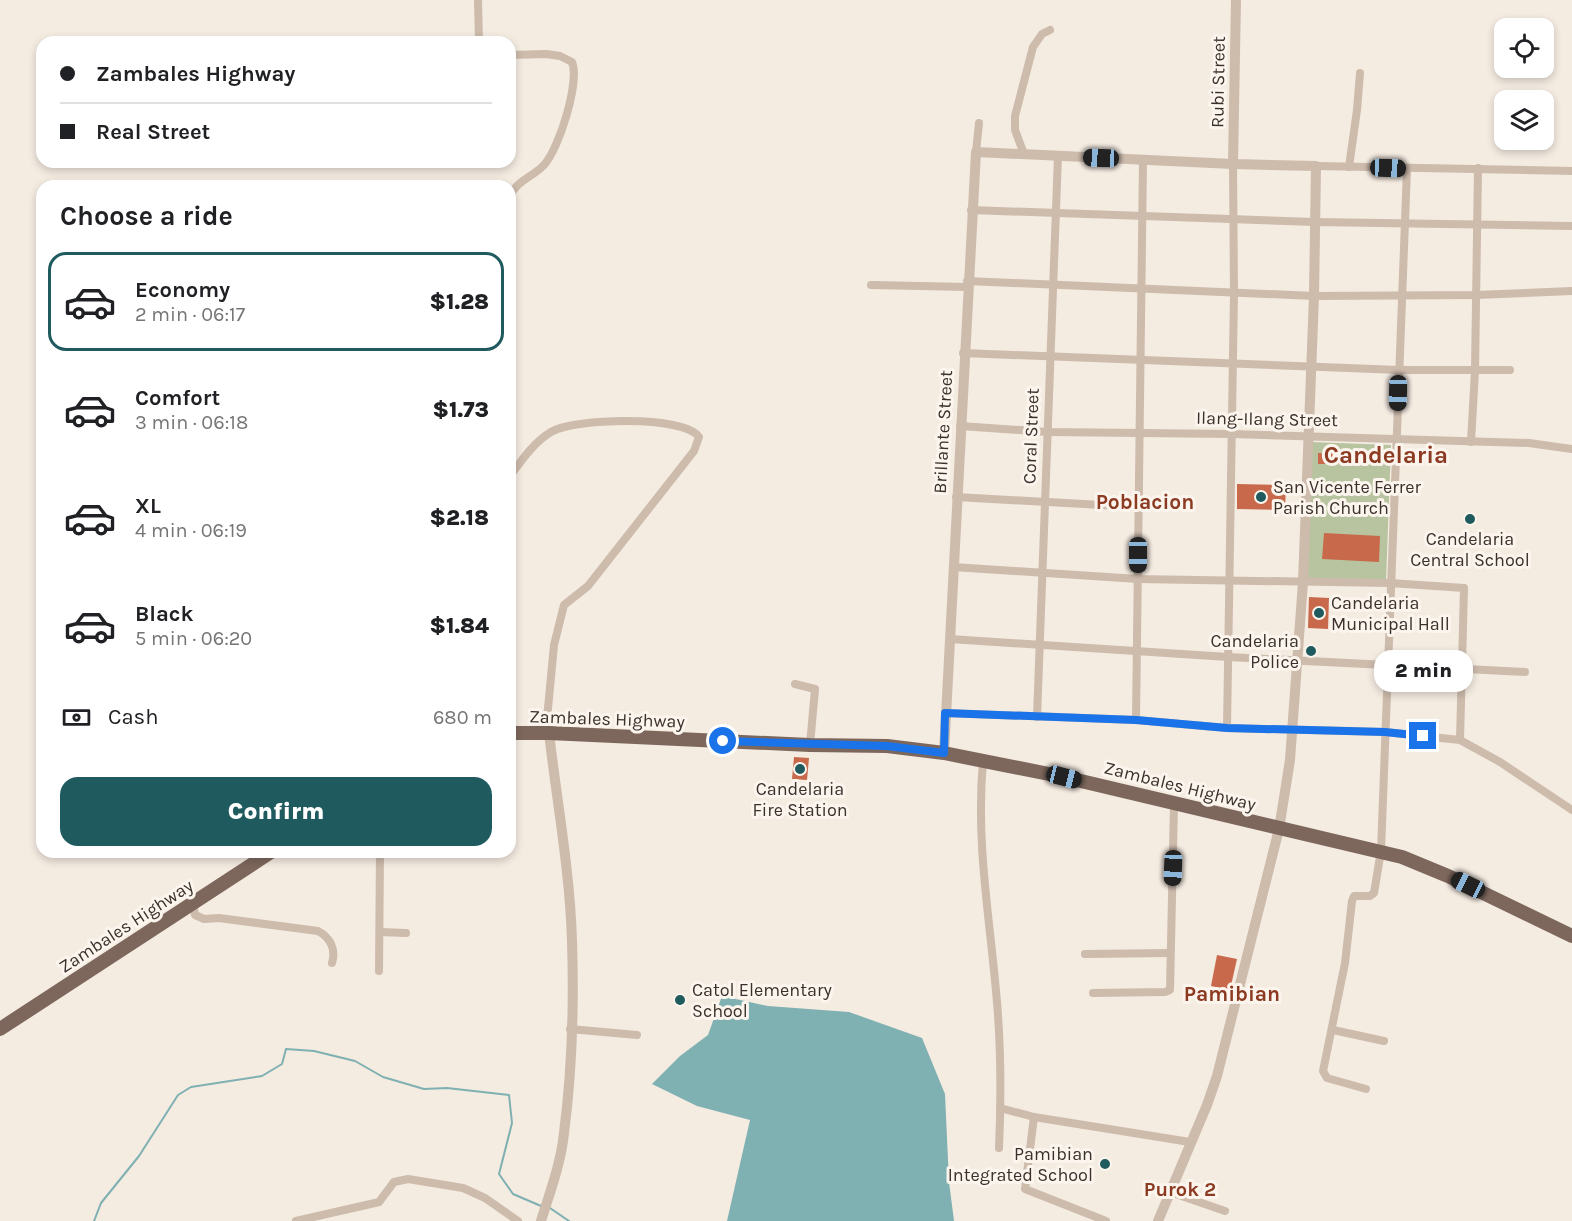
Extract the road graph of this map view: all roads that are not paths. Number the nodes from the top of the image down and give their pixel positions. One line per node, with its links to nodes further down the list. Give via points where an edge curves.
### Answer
1 (478, 0): 4 (street)
2 (1236, 0): 12 (street, Rubi Street)
3 (1050, 30): 9 (street, via 1033,47 1015,116 1015,130)
4 (479, 36)
5 (516, 55): 18 (street, via 560,56 572,62 574,68 554,151 546,163)
6 (1360, 73): 14 (street)
7 (979, 123): 8 (street)
8 (976, 152): 9 (street); 19 (street, Brillante Street)
9 (1024, 154): 10 (street)
10 (1058, 156): 11 (street); 20 (street, Coral Street)
11 (1143, 160): 12 (street); 21 (street)
12 (1233, 164): 13 (street); 22 (street)
13 (1316, 166): 14 (street); 23 (street)
14 (1349, 167): 16 (street)
15 (1478, 168): 16 (street); 17 (street); 25 (street)
16 (1407, 169): 24 (street)
17 (1572, 171)
18 (516, 187)
19 (971, 210): 20 (street); 27 (street, Brillante Street)
20 (1057, 213): 21 (street); 29 (street, Coral Street)
21 (1142, 216): 22 (street); 30 (street)
22 (1233, 219): 23 (street); 32 (street)
23 (1316, 222): 24 (street); 34 (street)
24 (1406, 225): 25 (street); 35 (street)
25 (1478, 225): 26 (street); 33 (street)
26 (1572, 226)
27 (967, 284): 28 (street); 29 (street); 36 (street, Brillante Street)
28 (871, 285)
29 (1054, 286): 30 (street); 37 (street, Coral Street)
30 (1142, 290): 32 (street); 38 (street)
31 (1572, 291): 33 (street)
32 (1234, 294): 34 (street); 39 (street)
33 (1476, 295): 35 (street); 43 (street)
34 (1314, 296): 35 (street); 40 (street)
35 (1401, 296): 41 (street)
36 (963, 353): 37 (street); 44 (street, Brillante Street)
37 (1052, 357): 38 (street); 45 (street, Coral Street)
38 (1140, 361): 39 (street); 46 (street)
39 (1233, 364): 40 (street); 47 (street)
40 (1311, 365): 41 (street); 48 (street)
41 (1399, 370): 43 (street); 49 (street)
42 (1510, 370): 43 (street)
43 (1475, 371): 50 (street)
44 (960, 426): 45 (street, Ilang-Ilang Street); 53 (street, Brillante Street)
45 (1047, 432): 46 (street, Ilang-Ilang Street); 54 (street, Coral Street)
46 (1138, 434): 47 (street, Ilang-Ilang Street); 55 (street)
47 (1232, 434): 48 (street, Ilang-Ilang Street); 59 (street)
48 (1308, 436): 49 (street, Ilang-Ilang Street); 60 (street)
49 (1397, 440): 50 (street, Ilang-Ilang Street); 61 (street)
50 (1471, 442): 51 (street, Ilang-Ilang Street)
51 (1572, 448)
52 (516, 469): 78 (street, via 543,438 566,426 585,422 663,424 691,430 699,437 694,450 594,578 564,605 554,645)
53 (956, 497): 54 (street); 56 (street, Brillante Street)
54 (1045, 504): 55 (street); 57 (street, Coral Street)
55 (1138, 507): 58 (street)
56 (953, 567): 57 (street); 62 (street, Brillante Street)
57 (1043, 572): 58 (street); 63 (street, Coral Street)
58 (1138, 579): 59 (street); 64 (street)
59 (1229, 581): 60 (street); 65 (street)
60 (1303, 582): 61 (street); 66 (street)
61 (1390, 583): 67 (street); 68 (street, via 1464,588)
62 (950, 639): 63 (street); 71 (street, Brillante Street)
63 (1040, 645): 64 (street); 72 (street, Coral Street)
64 (1136, 651): 65 (street); 73 (street)
65 (1228, 657): 66 (street); 74 (street)
66 (1298, 659): 67 (street); 75 (street)
67 (1389, 666): 68 (street); 76 (street)
68 (1462, 670): 69 (street); 79 (street)
69 (1525, 672)
70 (795, 684): 80 (street, via 815,689)
71 (945, 713): 72 (street); 81 (street, Brillante Street)
72 (1037, 717): 73 (street)
73 (1136, 720): 74 (street)
74 (1227, 728): 75 (street)
75 (1293, 730): 76 (street); 85 (street)
76 (1385, 732): 79 (street); 86 (street)
77 (516, 733): 78 (main road, Zambales Highway)
78 (549, 733): 80 (main road, Zambales Highway); 99 (street, via 571,922)
79 (1460, 740): 84 (street)
80 (810, 745): 81 (main road, Zambales Highway, via 887,746)
81 (944, 753): 82 (main road, Zambales Highway)
82 (983, 760): 83 (main road, Zambales Highway); 104 (street, via 979,815 998,1014)
83 (1174, 804): 85 (main road, Zambales Highway); 93 (street)
84 (1572, 810)
85 (1279, 829): 86 (main road, Zambales Highway); 106 (street, via 1217,1076)
86 (1381, 851): 92 (main road, Zambales Highway, via 1448,876); 100 (street, via 1374,893 1354,896 1352,902)
87 (262, 858): 89 (main road, Zambales Highway)
88 (380, 858): 90 (street)
89 (193, 904): 95 (street, via 195,915 200,918 318,931 333,947); 98 (main road, Zambales Highway)
90 (380, 932): 91 (street); 96 (street)
91 (406, 933)
92 (1572, 936)
93 (1170, 953): 94 (street); 97 (street, via 1168,991)
94 (1085, 954)
95 (332, 963)
96 (379, 971)
97 (1093, 993)
98 (0, 1029)
99 (570, 1029): 101 (street); 112 (street, via 564,1134)
100 (1333, 1030): 102 (street); 103 (street, via 1324,1075)
101 (637, 1035)
102 (1384, 1041)
103 (1366, 1089)
104 (1000, 1108): 105 (street); 107 (street)
105 (1034, 1117): 106 (street); 113 (street, via 1025,1189)
106 (1190, 1142): 108 (street)
107 (999, 1148)
108 (1170, 1192): 109 (street); 114 (street)
109 (1225, 1211)
110 (296, 1221): 111 (street, via 379,1202 394,1182 408,1179 472,1192)
111 (518, 1221)
112 (541, 1221)
113 (1106, 1221)
114 (1158, 1221)

